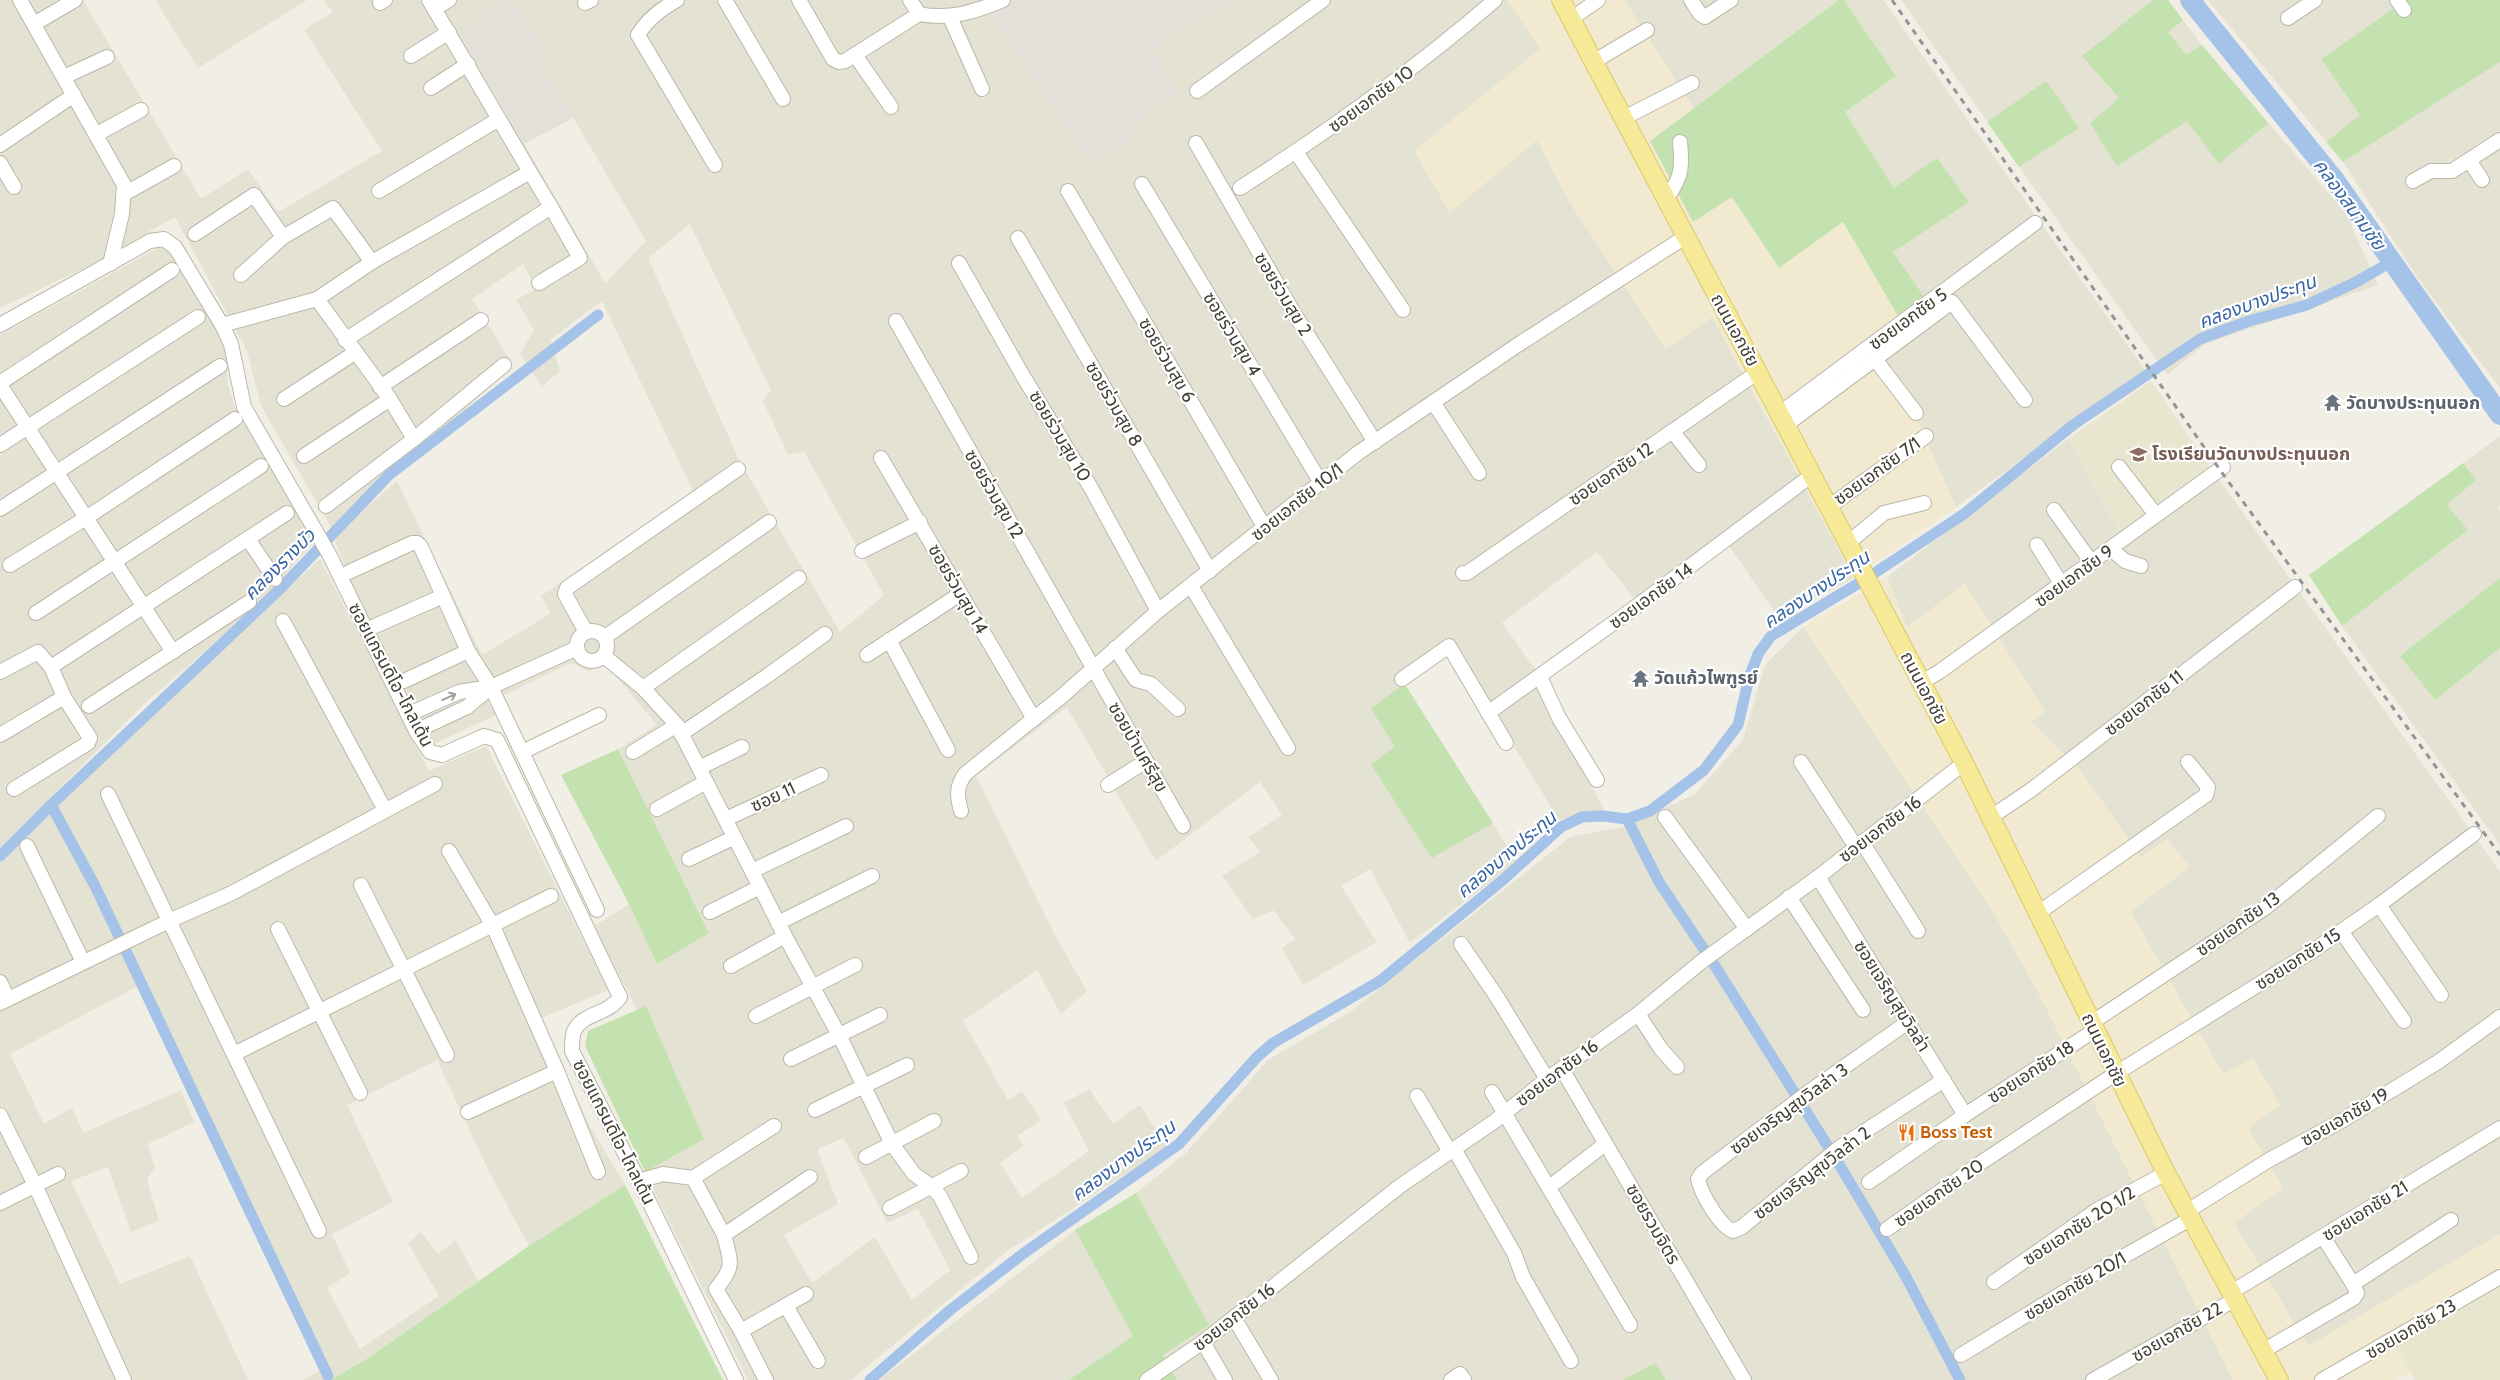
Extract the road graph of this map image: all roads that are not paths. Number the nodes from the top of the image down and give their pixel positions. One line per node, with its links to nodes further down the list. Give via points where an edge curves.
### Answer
1 (20, 0): 22 (street)
2 (75, 0): 22 (street)
3 (449, 0): 16 (street)
4 (677, 0): 17 (street)
5 (725, 0): 36 (street)
6 (799, 0): 25 (street, via 833,59 845,61)
7 (910, 0): 18 (street)
8 (1323, 0): 34 (street)
9 (1495, 0): 46 (street, ซอยเอกชัย 10, via 1375,98)
10 (1561, 0): 21 (main road, ถนนเอกชัย)
11 (1598, 0): 21 (street)
12 (1691, 0): 13 (street, via 1700,14 1706,17)
13 (1731, 0)
14 (2315, 0): 20 (street)
15 (996, 1): 19 (street, via 971,13)
16 (431, 4): 24 (street)
17 (658, 4): 49 (street, via 638,35)
18 (919, 14): 19 (street); 25 (street)
19 (950, 17): 33 (street)
20 (2288, 18)
21 (1571, 19): 28 (main road, ถนนเอกชัย)
22 (34, 24): 30 (street)
23 (1647, 30): 28 (street)
24 (449, 32): 26 (street); 29 (street)
25 (855, 55): 37 (street)
26 (411, 56)
27 (106, 57): 30 (street)
28 (1593, 62): 40 (main road, ถนนเอกชัย)
29 (468, 64): 32 (street); 39 (street)
30 (64, 77): 35 (street)
31 (1692, 83): 40 (street)
32 (431, 88)
33 (982, 89)
34 (1197, 91)
35 (74, 95): 41 (street); 45 (street)
36 (783, 99)
37 (891, 107)
38 (141, 110): 41 (street)
39 (499, 119): 51 (street); 57 (street)
40 (1622, 119): 60 (main road, ถนนเอกชัย)
41 (97, 134): 59 (street, via 124,185)
42 (2500, 140): 47 (street)
43 (1680, 142): 60 (street, via 1682,165 1679,181)
44 (1196, 143): 99 (street, ซอยร่วมสุข 2, via 1295,314)
45 (0, 145)
46 (1296, 152): 56 (street, ซอยเอกชัย 10); 74 (street)
47 (2469, 160): 52 (street); 53 (street, via 2452,171 2431,171)
48 (0, 165): 55 (street)
49 (714, 165)
50 (174, 166): 59 (street)
51 (530, 172): 61 (street); 67 (street)
52 (2482, 180)
53 (2413, 181)
54 (1142, 184): 111 (street, ซอยร่วมสุข 4)
55 (14, 187)
56 (1240, 188)
57 (379, 191)
58 (1068, 191): 122 (street, ซอยร่วมสุข 6)
59 (124, 194): 68 (street)
60 (1665, 201): 65 (main road, ถนนเอกชัย)
61 (551, 207): 72 (street, via 580,258); 80 (street)
62 (2035, 223): 94 (street, ซอยเอกชัย 5)
63 (195, 234): 64 (street, via 254,195)
64 (284, 237): 67 (street, via 333,208); 71 (street)
65 (1685, 237): 85 (main road, ถนนเอกชัย); 91 (street, ซอยเอกชัย 10/1, via 1610,283)
66 (1018, 238): 132 (street, ซอยร่วมสุข 8)
67 (372, 262): 73 (street)
68 (110, 264): 78 (street, ซอยแกรนดิโอ-โกลเด้น); 79 (street, ซอยแกรนดิโอ-โกลเด้น, via 150,241 164,240 175,248)
69 (959, 264): 144 (street, ซอยร่วมสุข 10, via 1091,488)
70 (172, 270): 86 (street)
71 (241, 275)
72 (539, 283)
73 (317, 299): 79 (street); 80 (street)
74 (1403, 310)
75 (198, 317): 95 (street)
76 (482, 320): 87 (street)
77 (896, 321): 159 (street, ซอยร่วมสุข 12)
78 (0, 325)
79 (222, 325): 171 (street, ซอยแกรนดิโอ-โกลเด้น, via 231,344 244,407 329,554)
80 (345, 340): 81 (street)
81 (356, 352): 87 (street); 88 (street)
82 (1875, 359): 90 (street, via 1952,302); 92 (street); 94 (street)
83 (504, 365): 98 (street)
84 (220, 366): 108 (street)
85 (1758, 372): 94 (main road, ถนนเอกชัย); 96 (street, ซอยเอกชัย 12)
86 (0, 384): 95 (street)
87 (380, 387): 89 (street)
88 (284, 399)
89 (390, 399): 98 (street); 101 (street)
90 (2025, 400)
91 (1433, 402): 99 (street, ซอยเอกชัย 10/1); 109 (street)
92 (1916, 413)
93 (235, 419): 119 (street)
94 (1783, 419): 110 (main road, ถนนเอกชัย)
95 (27, 428): 100 (street); 108 (street)
96 (1673, 432): 103 (street); 134 (street, ซอยเอกชัย 12)
97 (1926, 436): 114 (street, ซอยเอกชัย 7/1)
98 (414, 440): 113 (street)
99 (1375, 442): 111 (street, ซอยเอกชัย 10/1)
100 (0, 445)
101 (304, 456)
102 (882, 458): 121 (street, ซอยร่วมสุข 14)
103 (1699, 465)
104 (261, 466): 128 (street)
105 (2119, 467): 118 (street)
106 (2223, 467): 118 (street, ซอยเอกชัย 9)
107 (738, 469): 148 (street, via 567,588 565,594)
108 (57, 472): 115 (street); 119 (street)
109 (1479, 472)
110 (1812, 475): 114 (main road, ถนนเอกชัย); 161 (street, ซอยเอกชัย 14)
111 (1321, 483): 122 (street, ซอยเอกชัย 10/1)
112 (1924, 503): 124 (street, via 1884,513)
113 (326, 506)
114 (1829, 507): 124 (main road, ถนนเอกชัย)
115 (0, 508)
116 (2054, 510): 129 (street)
117 (287, 513): 123 (street)
118 (2156, 516): 126 (street, ซอยเอกชัย 9)
119 (86, 518): 128 (street); 130 (street)
120 (769, 522): 150 (street)
121 (920, 522): 127 (street); 140 (street, ซอยร่วมสุข 14)
122 (1265, 528): 132 (street, ซอยเอกชัย 10/1)
123 (248, 538): 136 (street); 143 (street)
124 (1848, 544): 164 (main road, ถนนเอกชัย)
125 (2037, 545): 137 (street)
126 (2111, 549): 129 (street, ซอยเอกชัย 9); 131 (street, via 2125,562)
127 (862, 551)
128 (115, 562): 143 (street); 145 (street)
129 (2092, 563): 137 (street, ซอยเอกชัย 9)
130 (10, 565)
131 (2141, 566)
132 (1210, 571): 138 (street, ซอยเอกชัย 10/1)
133 (349, 572): 141 (street, via 417,543)
134 (1463, 573)
135 (799, 578): 166 (street)
136 (275, 579)
137 (2062, 585): 164 (street, ซอยเอกชัย 9)
138 (1191, 586): 144 (street, ซอยเอกชัย 10/1); 179 (street)
139 (2295, 587): 200 (street, ซอยเอกชัย 11, via 2032,790)
140 (960, 594): 151 (street); 173 (street, ซอยร่วมสุข 14)
141 (443, 596): 147 (street); 154 (street)
142 (249, 602): 155 (street)
143 (144, 607): 155 (street); 158 (street)
144 (1158, 611): 153 (street, ซอยเอกชัย 10/1)
145 (36, 613)
146 (284, 621): 196 (street)
147 (375, 626)
148 (586, 632): 150 (street, via 594,631); 152 (street, via 578,641)
149 (825, 634): 174 (street, via 768,676)
150 (605, 637): 157 (street, via 608,645)
151 (889, 640): 156 (street); 180 (street)
152 (577, 648): 157 (street, via 587,661 597,661); 165 (street)
153 (1115, 648): 159 (street, ซอยเอกชัย 10/1); 169 (street, via 1136,680 1151,684)
154 (468, 651): 163 (street); 165 (street)
155 (173, 652): 168 (street)
156 (867, 655)
157 (604, 656): 166 (street)
158 (51, 667): 160 (street, via 36,651); 167 (street)
159 (1092, 668): 173 (street, ซอยเอกชัย 10/1); 183 (street, ซอยบ้านศรีสุข)
160 (0, 672)
161 (1540, 677): 170 (street, ซอยเอกชัย 14); 189 (street, via 1559,718)
162 (1402, 679): 170 (street, via 1449,646)
163 (404, 681)
164 (1922, 682): 186 (main road, ถนนเอกชัย)
165 (491, 687): 171 (street, one-way to 165, via 460,692); 175 (street, via 467,707); 181 (street)
166 (643, 688): 174 (street)
167 (64, 697): 176 (street); 193 (street, via 90,741)
168 (90, 706)
169 (1178, 709)
170 (1488, 713): 177 (street)
171 (409, 714): 175 (street, ซอยแกรนดิโอ-โกลเด้น)
172 (599, 715): 181 (street)
173 (1034, 719): 197 (street, ซอยเอกชัย 10/1, via 965,774 957,796)
174 (679, 730): 182 (street); 187 (street)
175 (416, 731): 280 (street, ซอยแกรนดิโอ-โกลเด้น, via 430,752 438,756 484,736 497,740 620,997 608,1010 581,1022 574,1032 572,1050)
176 (0, 736)
177 (1506, 743)
178 (742, 747): 187 (street)
179 (1288, 748)
180 (948, 750)
181 (522, 752): 218 (street)
182 (634, 752)
183 (1146, 761): 192 (street); 203 (street, ซอยบ้านศรีสุข)
184 (1801, 762): 206 (street)
185 (2188, 762): 220 (street, via 2208,786 2206,795)
186 (1964, 763): 200 (main road, ถนนเอกชัย); 206 (street, ซอยเอกชัย 16)
187 (699, 768): 190 (street)
188 (821, 774): 201 (street, ซอย 11)
189 (1597, 780)
190 (706, 782): 195 (street); 201 (street)
191 (435, 784): 196 (street)
192 (1108, 785)
193 (14, 789)
194 (108, 794): 221 (street)
195 (657, 809)
196 (385, 810): 221 (street, via 232,894)
197 (961, 811)
198 (2378, 816): 246 (street, ซอยเอกชัย 13, via 2265,908)
199 (1665, 817): 225 (street)
200 (1992, 817): 220 (main road, ถนนเอกชัย)
201 (726, 819): 205 (street)
202 (846, 826): 210 (street)
203 (1183, 826)
204 (2474, 834): 217 (street, ซอยเอกชัย 15)
205 (733, 838): 209 (street); 210 (street)
206 (1859, 844): 212 (street, ซอยเอกชัย 16); 226 (street)
207 (27, 846): 230 (street)
208 (449, 851): 223 (street)
209 (690, 859)
210 (752, 871): 214 (street)
211 (872, 876): 222 (street)
212 (1818, 877): 216 (street, ซอยเอกชัย 16); 245 (street, ซอยเจริญสุขวิลล่า)
213 (361, 884): 233 (street)
214 (760, 887): 219 (street); 222 (street)
215 (551, 896): 223 (street)
216 (1789, 897): 225 (street, ซอยเอกชัย 16); 238 (street)
217 (2379, 905): 227 (street, ซอยเอกชัย 15); 236 (street)
218 (597, 910)
219 (710, 912)
220 (2038, 913): 246 (main road, ถนนเอกชัย)
221 (170, 920): 230 (street); 248 (street)
222 (778, 923): 228 (street)
223 (493, 926): 233 (street); 254 (street)
224 (278, 929): 239 (street)
225 (1747, 929): 240 (street, ซอยเอกชัย 16)
226 (1918, 931)
227 (2341, 931): 244 (street); 255 (street, ซอยเอกชัย 15)
228 (785, 936): 232 (street); 235 (street)
229 (1461, 944): 256 (street)
230 (84, 962): 237 (street)
231 (855, 965): 235 (street)
232 (731, 966)
233 (403, 969): 239 (street); 249 (street)
234 (0, 982): 237 (street)
235 (812, 987): 241 (street); 247 (street)
236 (2441, 995)
237 (4, 1001)
238 (1863, 1010)
239 (318, 1011): 248 (street); 260 (street)
240 (1638, 1014): 252 (street); 253 (street, ซอยเอกชัย 16)
241 (756, 1016)
242 (880, 1016): 247 (street)
243 (2500, 1017): 288 (street, ซอยเอกชัย 19, via 2438,1062 2343,1120 2269,1160)
244 (2404, 1021)
245 (1908, 1022): 257 (street, ซอยเจริญสุขวิลล่า); 286 (street, ซอยเจริญสุขวิลล่า 3, via 1702,1173 1698,1179 1699,1187)
246 (2093, 1026): 255 (main road, ถนนเอกชัย); 266 (street, ซอยเอกชัย 18)
247 (839, 1036): 250 (street); 258 (street)
248 (234, 1054): 291 (street)
249 (447, 1055)
250 (791, 1059)
251 (907, 1065): 258 (street)
252 (1676, 1067)
253 (1562, 1069): 256 (street, ซอยเอกชัย 16); 271 (street, ซอยรวมจิตร)
254 (558, 1071): 263 (street); 275 (street)
255 (2116, 1074): 276 (main road, ถนนเอกชัย); 290 (street, ซอยเอกชัย 20)
256 (1547, 1079): 264 (street, ซอยเอกชัย 16)
257 (1944, 1080): 266 (street, ซอยเจริญสุขวิลล่า); 286 (street, ซอยเจริญสุขวิลล่า 2, via 1840,1148 1742,1228 1733,1231 1725,1228)
258 (864, 1086): 262 (street); 270 (street)
259 (1492, 1092): 264 (street)
260 (360, 1093)
261 (1417, 1096): 272 (street)
262 (815, 1110)
263 (468, 1112)
264 (1504, 1114): 272 (street, ซอยเอกชัย 16); 302 (street)
265 (0, 1115): 283 (street)
266 (1965, 1115): 282 (street, ซอยเอกชัย 18)
267 (934, 1121): 270 (street)
268 (774, 1126): 279 (street)
269 (2500, 1128): 293 (street, ซอยเอกชัย 21)
270 (892, 1144): 273 (street); 284 (street, via 914,1174)
271 (1605, 1144): 281 (street); 317 (street, ซอยรวมจิตร)
272 (1452, 1151): 301 (street, ซอยเอกชัย 16, via 1400,1186); 308 (street, via 1514,1253 1523,1277)
273 (866, 1157)
274 (961, 1171): 284 (street)
275 (598, 1172)
276 (2166, 1173): 288 (main road, ถนนเอกชัย); 296 (street, ซอยเอกชัย 20 1/2, via 2097,1210)
277 (58, 1174): 283 (street)
278 (810, 1177): 292 (street)
279 (693, 1178): 280 (street, via 663,1174); 292 (street)
280 (639, 1181): 310 (street, ซอยแกรนดิโอ-โกลเด้น)
281 (1556, 1182)
282 (1869, 1182)
283 (35, 1185): 285 (street); 309 (street)
284 (932, 1186): 287 (street); 294 (street)
285 (0, 1203)
286 (1712, 1207)
287 (890, 1208)
288 (2188, 1215): 299 (main road, ถนนเอกชัย); 306 (street, ซอยเอกชัย 20/1)
289 (2451, 1220): 297 (street)
290 (1887, 1229)
291 (319, 1231)
292 (724, 1235): 303 (street, via 729,1273 716,1289)
293 (2323, 1237): 297 (street); 299 (street, ซอยเอกชัย 21)
294 (971, 1257)
295 (2500, 1277): 320 (street, ซอยเอกชัย 23)
296 (1994, 1282)
297 (2353, 1284): 305 (street, via 2357,1293 2354,1298)
298 (806, 1294): 300 (street)
299 (2232, 1296): 305 (main road, ถนนเอกชัย); 318 (street, ซอยเอกชัย 22)
300 (786, 1306): 303 (street); 307 (street)
301 (1234, 1318): 304 (street, ซอยเอกชัย 16); 314 (street)
302 (1630, 1325)
303 (741, 1332): 311 (street)
304 (1203, 1342): 312 (street, ซอยเอกชัย 16); 313 (street)
305 (2263, 1351): 319 (main road, ถนนเอกชัย)
306 (1960, 1355)
307 (818, 1360)
308 (1571, 1361)
309 (124, 1380)
310 (736, 1380)
311 (766, 1380)
312 (1147, 1380)
313 (1224, 1380)
314 (1271, 1380)
315 (1451, 1380): 316 (street, via 1460,1374)
316 (1464, 1380)
317 (1744, 1380)
318 (2093, 1380)
319 (2279, 1380)
320 (2322, 1380)

